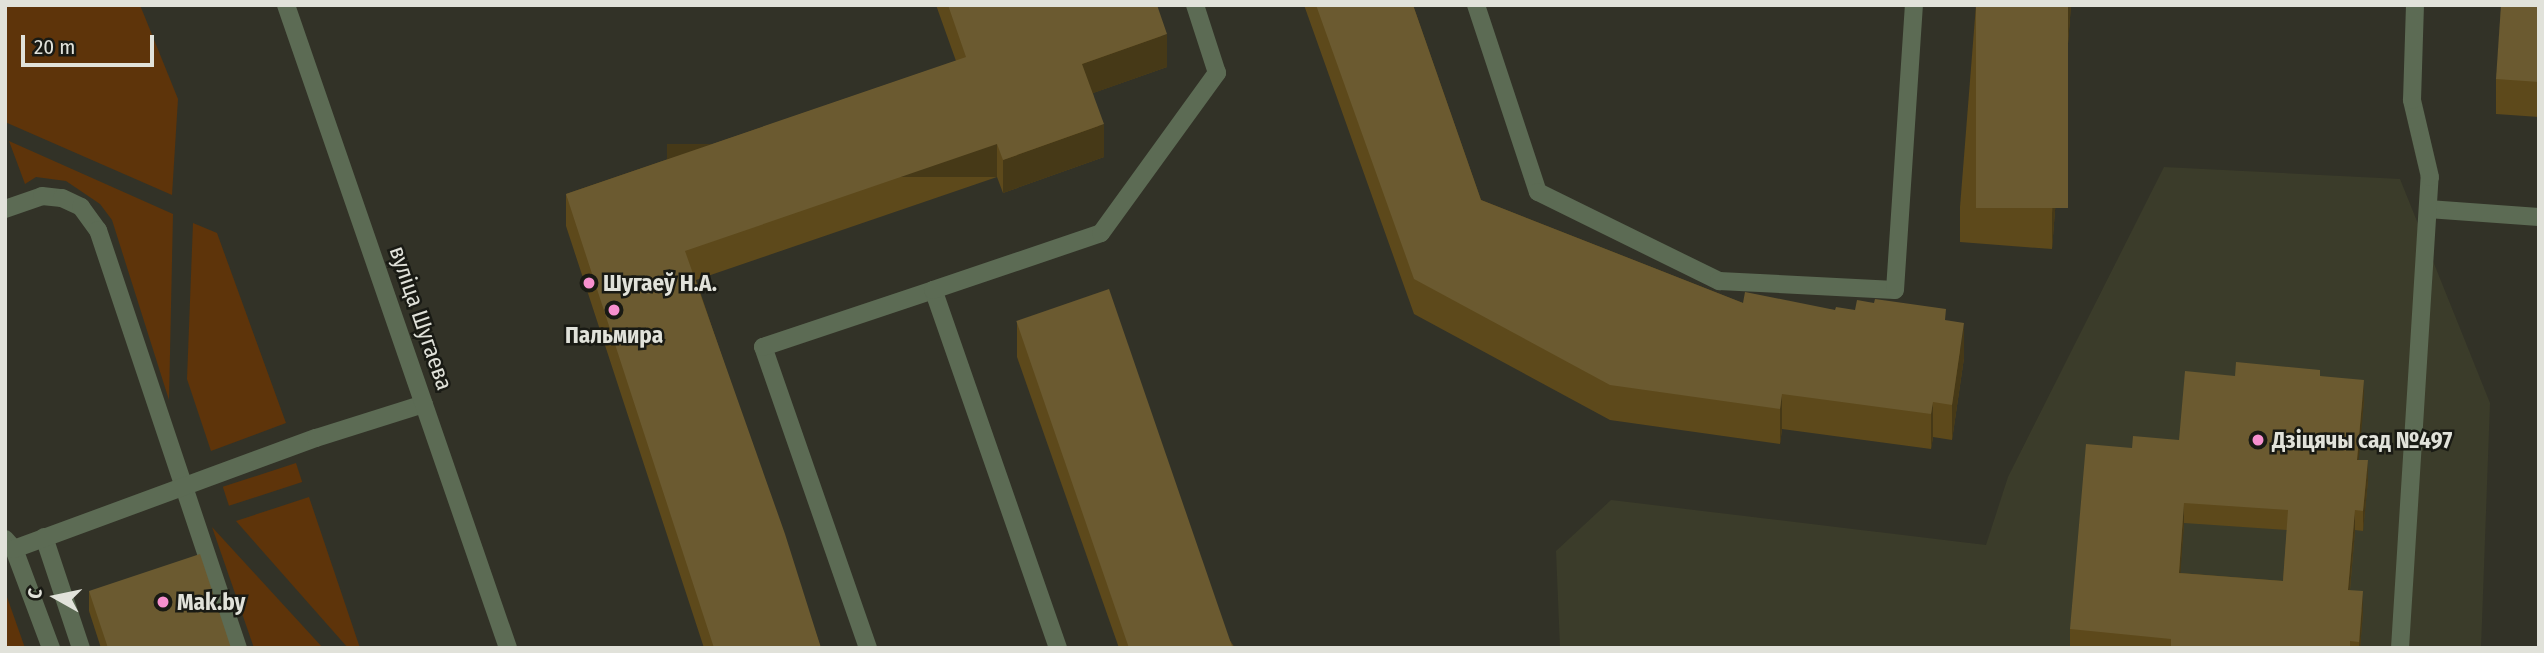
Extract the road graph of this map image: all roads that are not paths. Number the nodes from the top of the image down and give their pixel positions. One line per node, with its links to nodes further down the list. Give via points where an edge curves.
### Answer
1 (286, 5): 10 (street, вуліца Шугаева)
2 (1195, 5): 9 (street, via 1217,73 1101,233)
3 (1476, 5): 4 (street, via 1538,192 1719,281 1895,290)
4 (1914, 5)
5 (2415, 5): 7 (street, via 2412,100 2430,177)
6 (5, 209): 11 (street, via 41,196 62,198 81,207 98,230)
7 (2428, 209): 8 (street); 20 (street)
8 (2539, 217)
9 (933, 290): 18 (street, via 763,347); 19 (street)
10 (424, 404): 11 (street, via 316,438); 17 (street, вуліца Шугаева)
11 (186, 489): 12 (street); 16 (street)
12 (44, 537): 13 (street); 15 (street)
13 (10, 544): 14 (street)
14 (51, 648)
15 (81, 648)
16 (239, 648)
17 (508, 648)
18 (868, 648)
19 (1058, 648)
20 (2400, 648)

